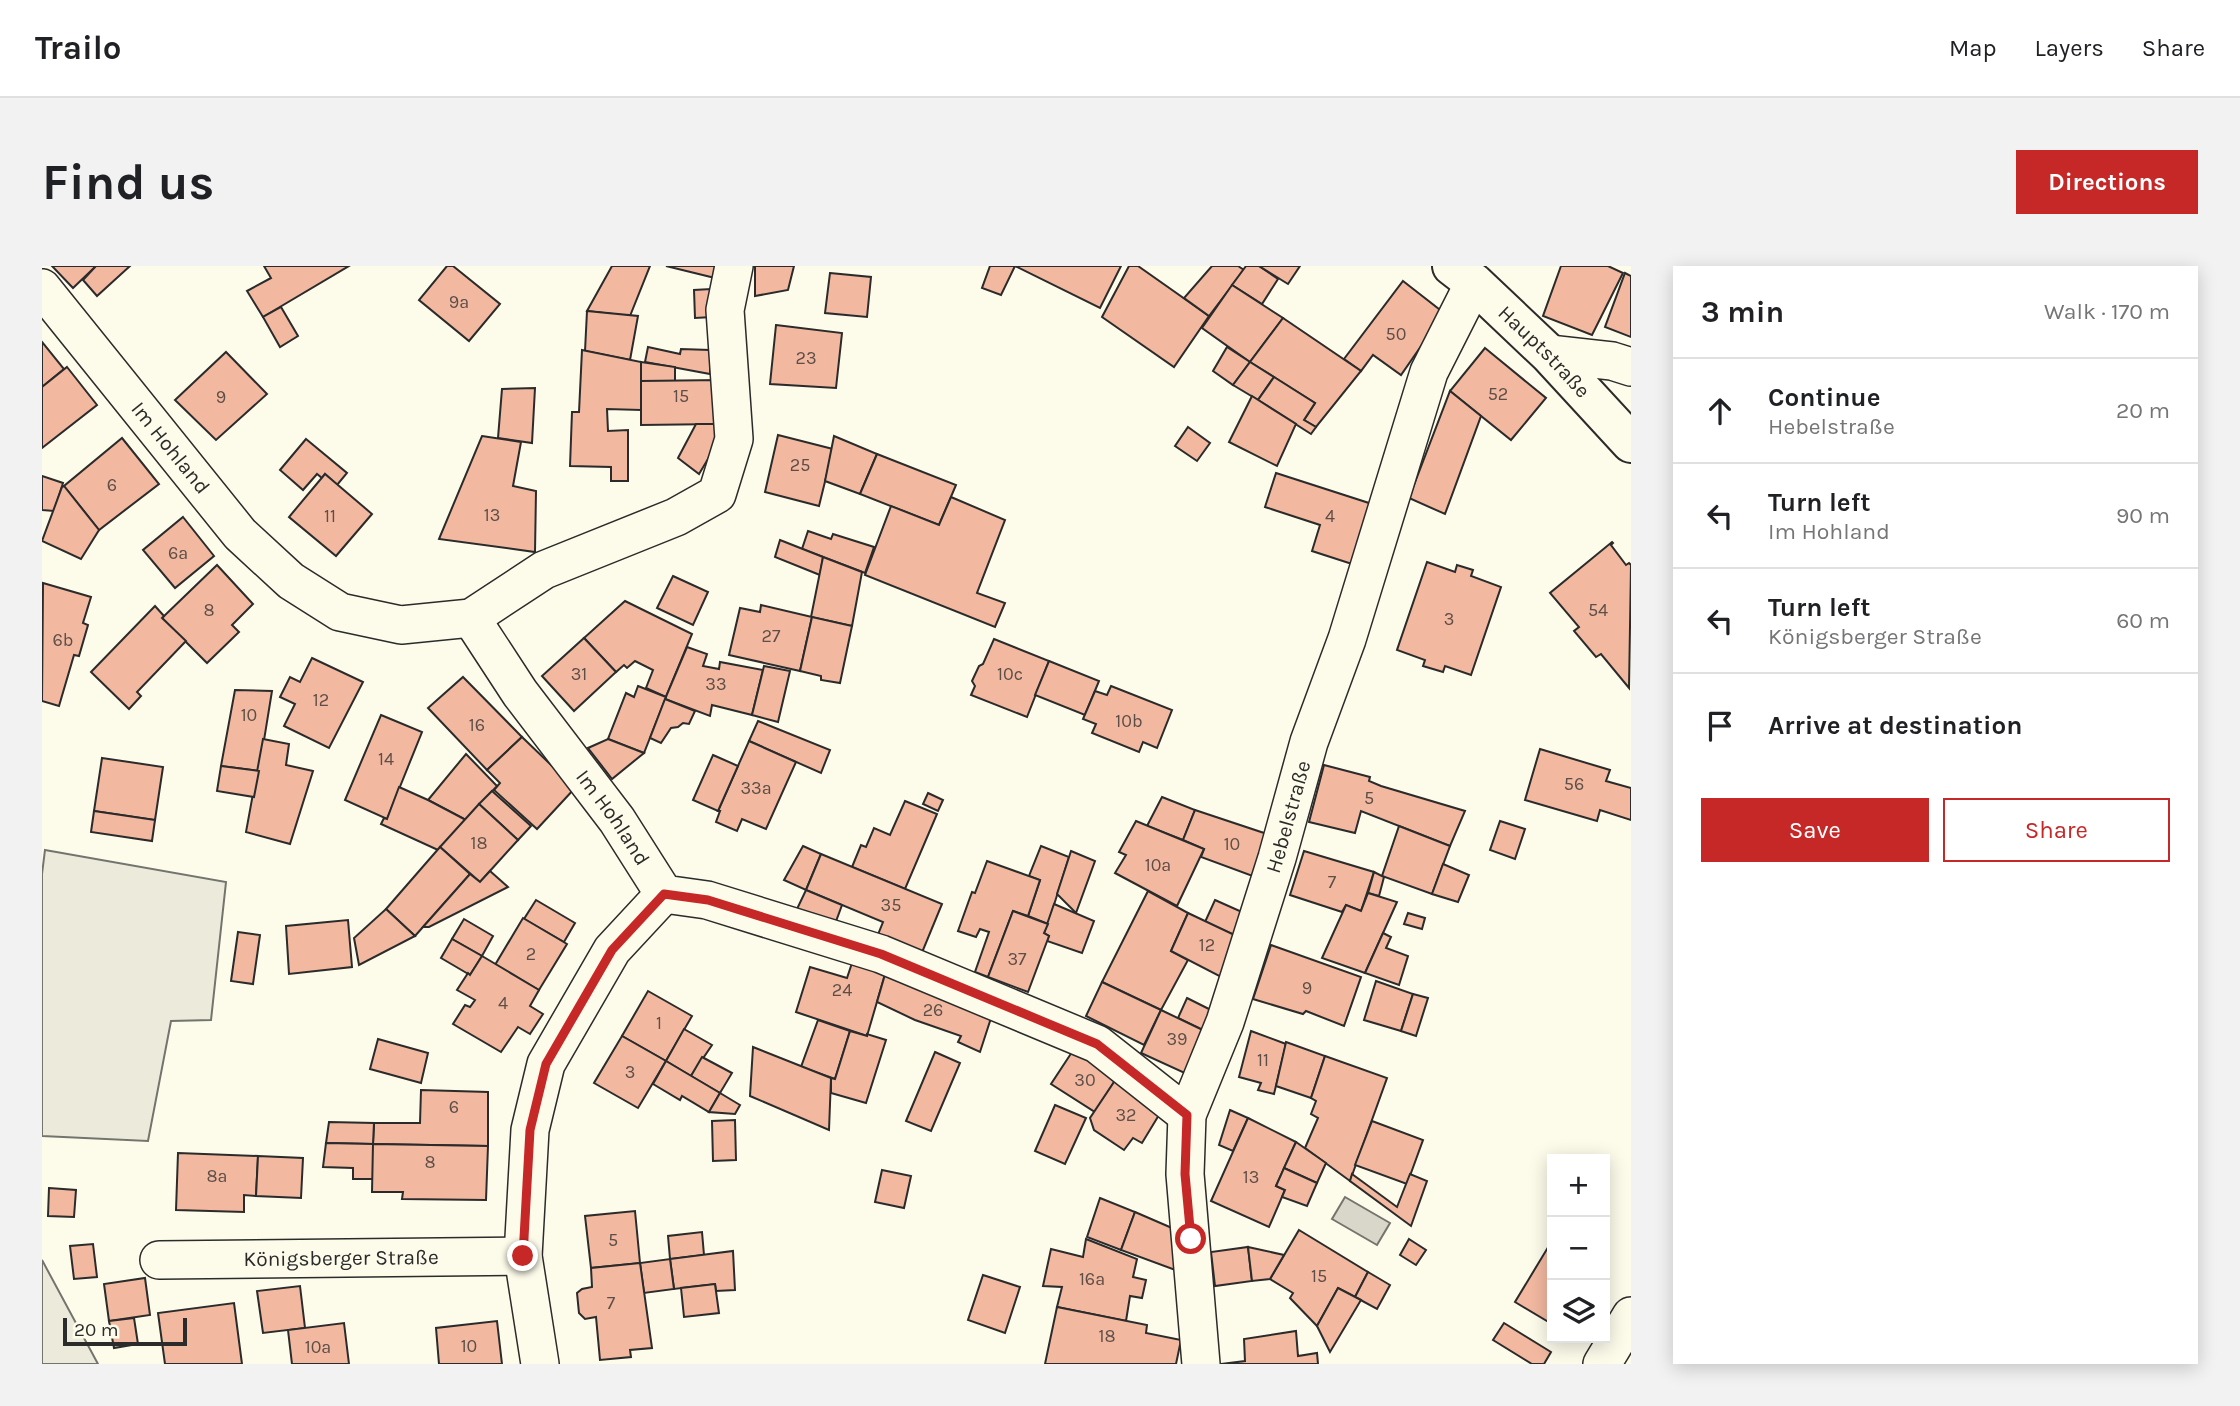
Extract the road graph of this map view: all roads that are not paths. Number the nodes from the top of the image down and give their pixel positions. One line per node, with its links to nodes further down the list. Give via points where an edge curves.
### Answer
1 (734, 266): 7 (street, Im Hohland, via 725,310 734,439 717,494 676,517 544,570)
2 (1463, 274): 4 (main road, Hauptstraße); 9 (street, Hebelstraße, via 1347,639 1309,742 1225,1022)
3 (42, 288): 7 (street, Im Hohland, via 240,534 291,581 340,612 401,625)
4 (1549, 354): 5 (street); 6 (main road, Hauptstraße)
5 (1631, 367)
6 (1631, 443)
7 (471, 618): 8 (street, Im Hohland, via 520,693 617,820)
8 (664, 894): 9 (street, via 708,900 881,954 1097,1044); 10 (street, via 612,950 546,1064 530,1130)
9 (1187, 1115): 14 (street, Hebelstraße, via 1185,1174)
10 (523, 1256): 11 (street, Königsberger Straße); 13 (street)
11 (159, 1260)
12 (1631, 1316): 15 (street)
13 (540, 1364)
14 (1201, 1364)
15 (1602, 1364)

